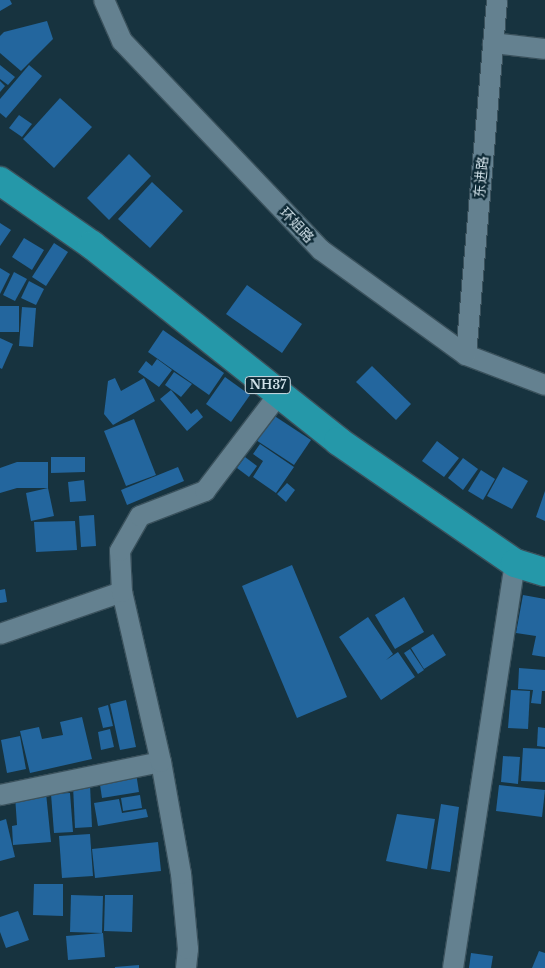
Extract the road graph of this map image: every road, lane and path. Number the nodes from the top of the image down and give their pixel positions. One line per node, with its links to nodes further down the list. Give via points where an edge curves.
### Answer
1 (104, 0): 6 (street, 环姐路, via 122,41 321,250)
2 (497, 0): 3 (street, 东进路)
3 (493, 43): 4 (street); 6 (street, 东进路)
4 (545, 49)
5 (0, 181): 8 (highway, NH37, via 92,245)
6 (466, 355): 7 (street, 环姐路)
7 (545, 384)
8 (280, 394): 9 (highway, NH37, via 338,440); 11 (street, via 205,491 140,516 120,551)
9 (515, 564): 10 (highway, NH37); 16 (street)
10 (545, 572)
11 (122, 592): 12 (street); 13 (street)
12 (0, 634)
13 (161, 762): 14 (street); 15 (street, via 181,874 188,950)
14 (0, 795)
15 (186, 968)
16 (453, 968)

